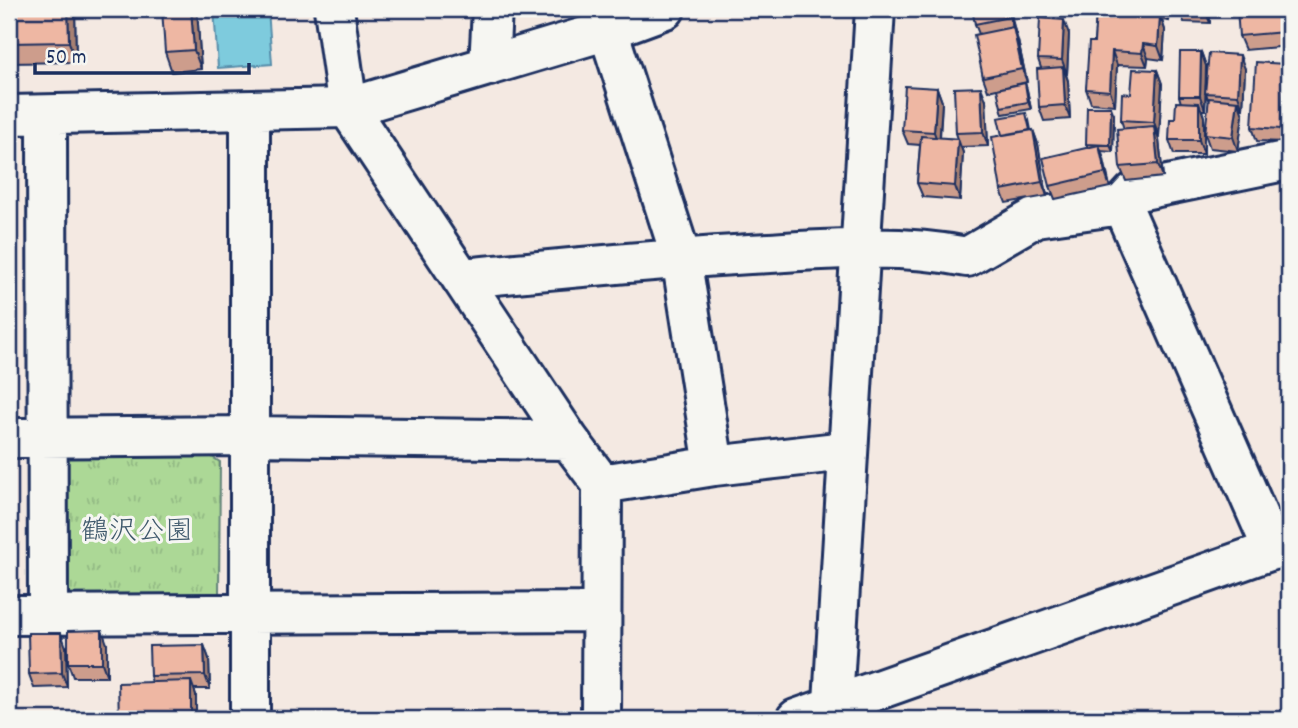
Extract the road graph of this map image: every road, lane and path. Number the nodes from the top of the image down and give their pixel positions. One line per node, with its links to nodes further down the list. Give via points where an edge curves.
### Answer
1 (334, 9): 7 (street)
2 (492, 9): 6 (street)
3 (665, 9): 5 (street)
4 (874, 9): 13 (street)
5 (608, 30): 6 (street); 14 (street)
6 (489, 66): 7 (street)
7 (348, 108): 8 (street); 15 (street)
8 (250, 111): 10 (street); 16 (street)
9 (9, 115): 10 (street)
10 (47, 115): 18 (street)
11 (1289, 160): 12 (street, via 1134,192)
12 (1122, 205): 13 (street, via 1036,217 967,257 921,248); 23 (street)
13 (859, 248): 14 (street); 20 (street)
14 (681, 257): 15 (street); 21 (street)
15 (461, 278): 19 (street)
16 (250, 436): 18 (street); 19 (street); 25 (street)
17 (9, 438): 18 (street)
18 (47, 438): 27 (street)
19 (569, 440): 22 (street)
20 (846, 452): 21 (street); 28 (street)
21 (714, 466): 22 (street)
22 (602, 484): 24 (street)
23 (1281, 547): 28 (street)
24 (599, 612): 25 (street); 30 (street)
25 (251, 614): 27 (street); 29 (street)
26 (9, 615): 27 (street)
27 (48, 615)
28 (820, 715)
29 (250, 719)
30 (601, 719)

